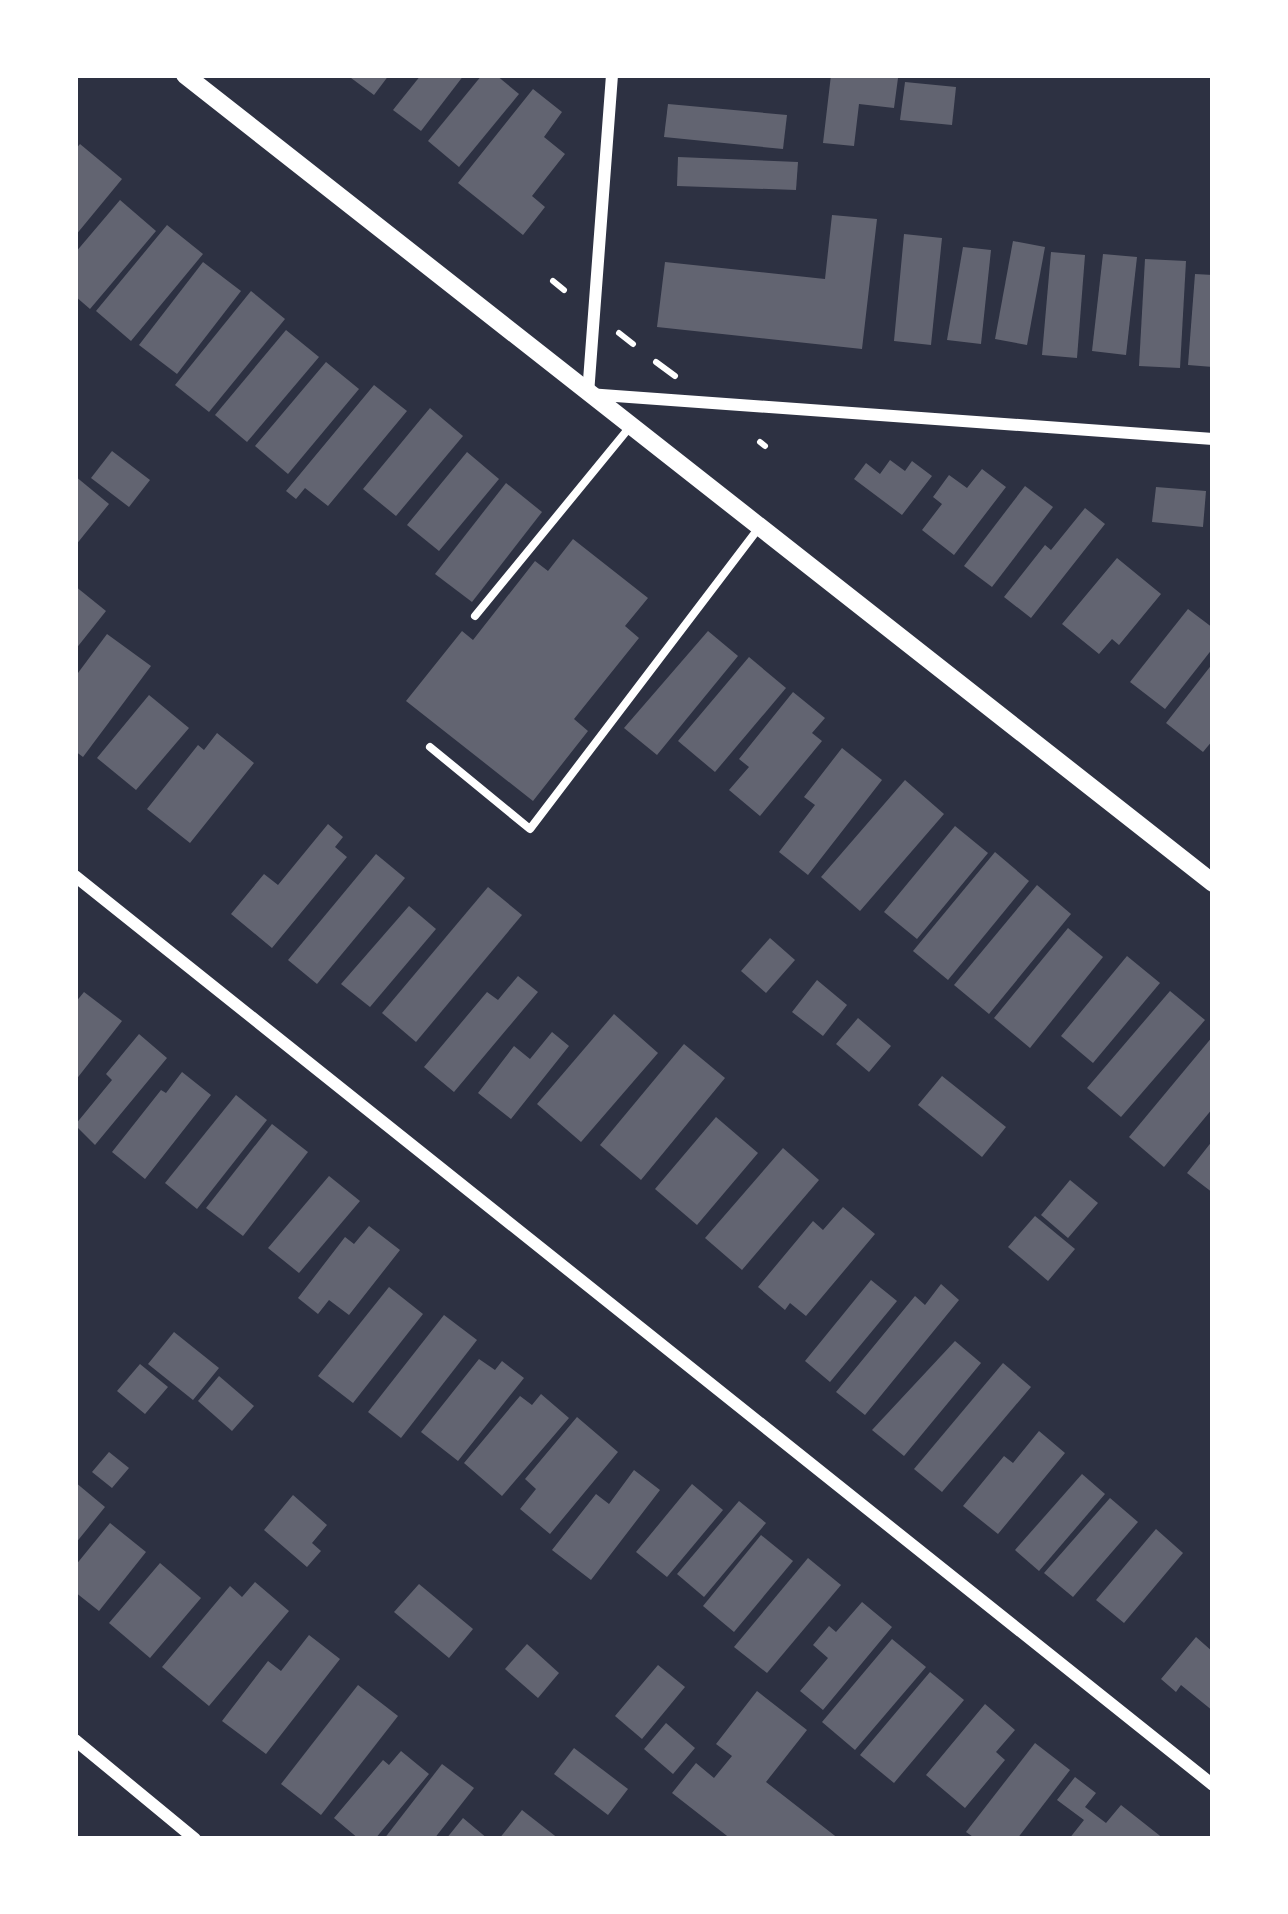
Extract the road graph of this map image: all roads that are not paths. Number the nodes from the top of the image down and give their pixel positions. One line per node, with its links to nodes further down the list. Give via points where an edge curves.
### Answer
1 (185, 75): 3 (street)
2 (612, 75): 3 (street)
3 (588, 394): 4 (street); 5 (street)
4 (630, 427): 6 (street); 7 (lane)
5 (1213, 440)
6 (759, 528): 8 (lane, via 530,829); 10 (street)
7 (475, 616)
8 (430, 747)
9 (75, 876): 12 (street)
10 (1213, 883)
11 (75, 1740): 13 (street)
12 (1213, 1785)
13 (195, 1839)

